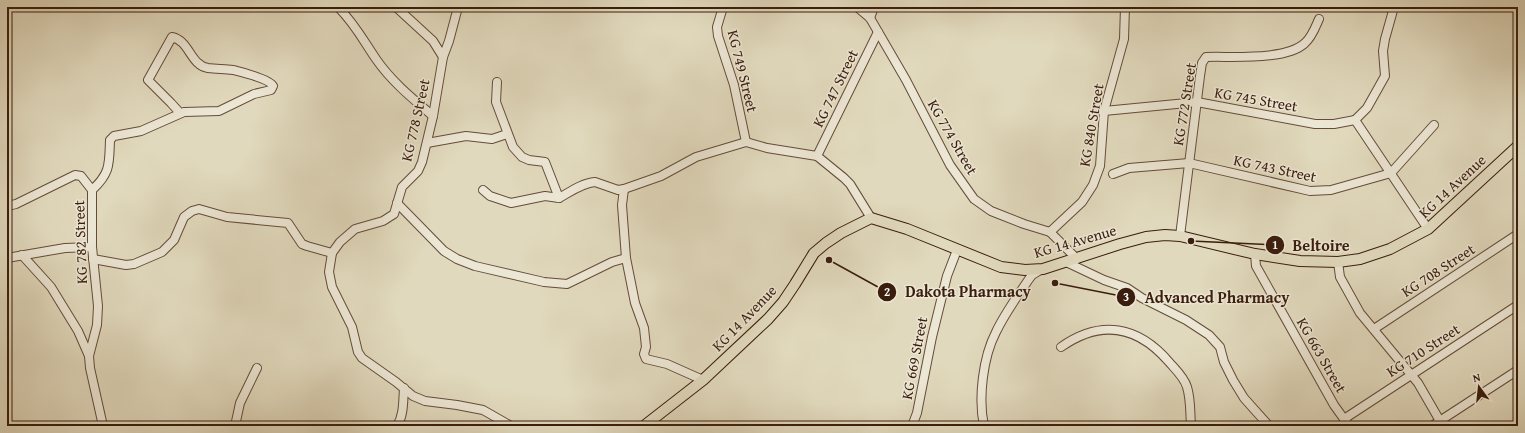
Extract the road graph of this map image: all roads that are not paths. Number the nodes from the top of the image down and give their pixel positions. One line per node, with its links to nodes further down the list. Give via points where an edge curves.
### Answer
1 (338, 7): 17 (street, via 355,26 386,73)
2 (396, 7): 12 (street, via 433,41)
3 (458, 7): 12 (street, KG 778 Street)
4 (722, 7): 21 (street, KG 749 Street, via 717,27 718,36 734,85)
5 (857, 7): 9 (street, KG 774 Street)
6 (874, 7): 9 (street)
7 (1125, 7): 15 (street, KG 840 Street, via 1124,40)
8 (1394, 7): 18 (street, via 1383,51 1385,76 1367,108)
9 (870, 18): 11 (street, KG 774 Street)
10 (1319, 19): 14 (street, KG 772 Street, via 1310,39 1304,45 1290,51 1206,58 1202,63)
11 (878, 32): 24 (street, KG 747 Street); 36 (street, KG 774 Street, via 950,165 974,199 990,211)
12 (443, 57): 17 (street, KG 778 Street)
13 (497, 82): 20 (street, via 496,102)
14 (1197, 102): 15 (street, KG 745 Street); 18 (street, KG 745 Street, via 1315,124); 25 (street, KG 772 Street)
15 (1104, 111): 36 (street, KG 840 Street, via 1100,166 1093,185 1082,202)
16 (180, 113): 16 (street, KG 782 Street, via 219,111 254,94 271,90 272,86 268,81 233,70 204,66 195,61 182,42 172,37 148,80); 29 (street, KG 782 Street, via 141,131 111,137 107,171)
17 (434, 116): 22 (street, KG 778 Street)
18 (1355, 120): 26 (street)
19 (1434, 125): 26 (street)
20 (508, 134): 22 (street, via 492,139 466,136); 31 (street, via 513,147 522,157 545,162)
21 (746, 142): 24 (street); 28 (street, via 696,157 662,176)
22 (427, 143): 33 (street, KG 778 Street, via 418,172 402,187)
23 (1518, 146): 35 (main road, KG 14 Avenue)
24 (817, 156): 34 (street, via 850,184)
25 (1189, 163): 26 (street, KG 743 Street, via 1319,192); 27 (street, KG 743 Street, via 1129,168); 38 (street, KG 772 Street)
26 (1391, 173): 35 (street)
27 (1112, 174)
28 (624, 189): 31 (street, via 618,190 592,182); 45 (street, via 622,205)
29 (92, 190): 32 (street, via 81,176 74,175 16,204); 39 (street, KG 782 Street)
30 (483, 190): 31 (street, via 490,196 511,203 545,196)
31 (559, 198)
32 (7, 203)
33 (398, 203): 41 (street, KG 778 Street, via 396,211 389,218 355,229); 45 (street, via 444,250 457,259 475,266 544,282 567,284)
34 (871, 218): 40 (main road, KG 14 Avenue, via 907,229); 58 (main road, KG 14 Avenue, via 826,243 814,253 783,302)
35 (1428, 229): 49 (main road, KG 14 Avenue, via 1380,253)
36 (1050, 232): 47 (street, KG 774 Street)
37 (1518, 234): 52 (street, KG 708 Street)
38 (1180, 236): 42 (main road, KG 14 Avenue); 47 (main road, KG 14 Avenue, via 1146,237)
39 (92, 247): 43 (street, via 65,248); 46 (street, KG 782 Street)
40 (957, 250): 50 (main road, KG 14 Avenue, via 1001,267); 67 (street, KG 669 Street, via 947,276 932,337 918,413)
41 (332, 253): 46 (street, via 302,244 288,223 227,218 199,209 184,217 174,240 162,252 126,265); 59 (street, via 329,272 332,288 352,327 358,352 362,358)
42 (1255, 254): 49 (main road, KG 14 Avenue, via 1300,262); 61 (street, KG 663 Street, via 1256,266)
43 (22, 255): 44 (street); 54 (street, via 51,287 78,331)
44 (7, 258)
45 (626, 258): 58 (street, via 644,328 646,359 668,364)
46 (93, 259): 54 (street, KG 782 Street, via 98,306 97,325)
47 (1077, 259): 48 (main road, KG 14 Avenue)
48 (1066, 262): 50 (main road, KG 14 Avenue); 70 (street, via 1127,288 1209,335 1220,347 1224,362 1244,398)
49 (1338, 262): 52 (street, via 1340,278 1366,322)
50 (1043, 269): 68 (street, via 1029,279 995,333 986,360 982,386)
51 (1518, 305): 57 (street, KG 710 Street)
52 (1374, 329): 57 (street)
53 (1061, 347): 69 (street, via 1079,336 1099,330 1116,330 1138,337 1163,355 1183,378 1191,404)
54 (89, 356): 62 (street, KG 782 Street)
55 (257, 368): 63 (street, via 240,403)
56 (1518, 370): 60 (street)
57 (1411, 374): 60 (street); 61 (street, KG 710 Street)
58 (703, 380): 66 (main road, KG 14 Avenue)
59 (404, 388): 64 (street, via 400,421); 65 (street, via 425,401 484,410)
60 (1440, 421): 71 (street)
61 (1346, 423)
62 (102, 426)
63 (235, 426)
64 (397, 426)
65 (511, 426)
66 (644, 426)
67 (912, 426)
68 (984, 426)
69 (1191, 426)
70 (1269, 426)
71 (1432, 426)

